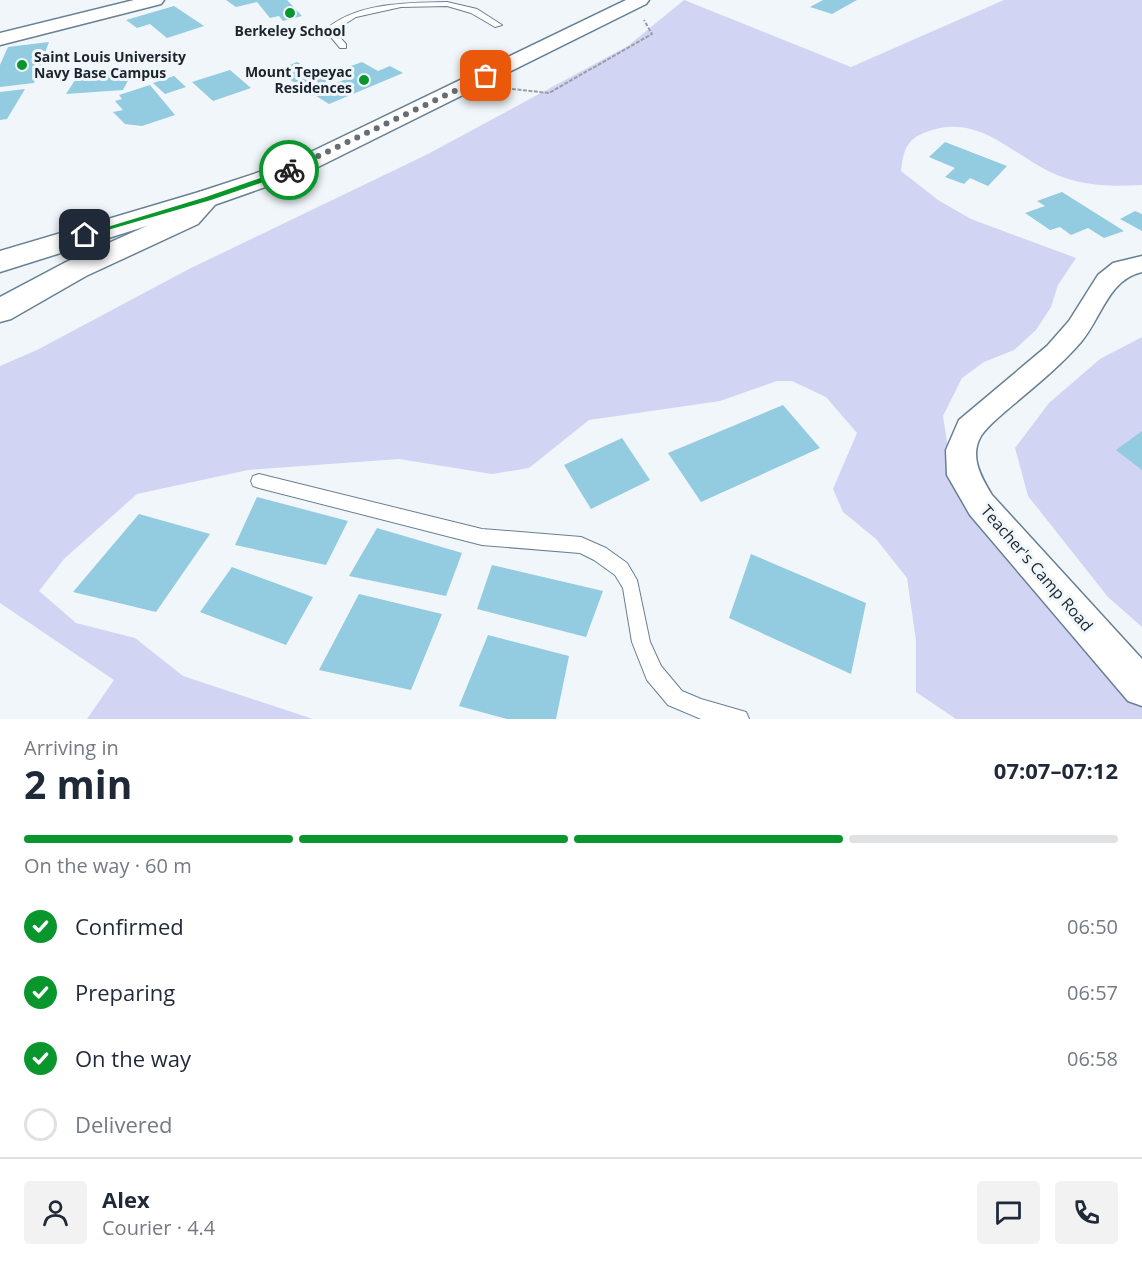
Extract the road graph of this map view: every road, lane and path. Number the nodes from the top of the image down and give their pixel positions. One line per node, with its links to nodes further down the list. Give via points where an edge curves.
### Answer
1 (155, 0): 4 (main road)
2 (641, 8): 6 (path, via 652,34 549,93); 7 (main road, via 299,167)
3 (498, 25): 5 (lane, via 474,11 447,4 401,5 354,15 329,30)
4 (0, 39)
5 (343, 46)
6 (510, 89)
7 (208, 198): 8 (main road); 10 (main road, via 188,218 76,269)
8 (0, 262)
9 (1142, 264): 12 (street, Teacher's Camp Road, via 1121,270 1107,281 1078,328 1030,377 969,429 962,450 963,476 981,505)
10 (0, 311)
11 (258, 481): 13 (lane, via 482,537 581,545 600,554 621,569 631,586 641,642 654,673 675,698)
12 (1142, 687)
13 (739, 719)

